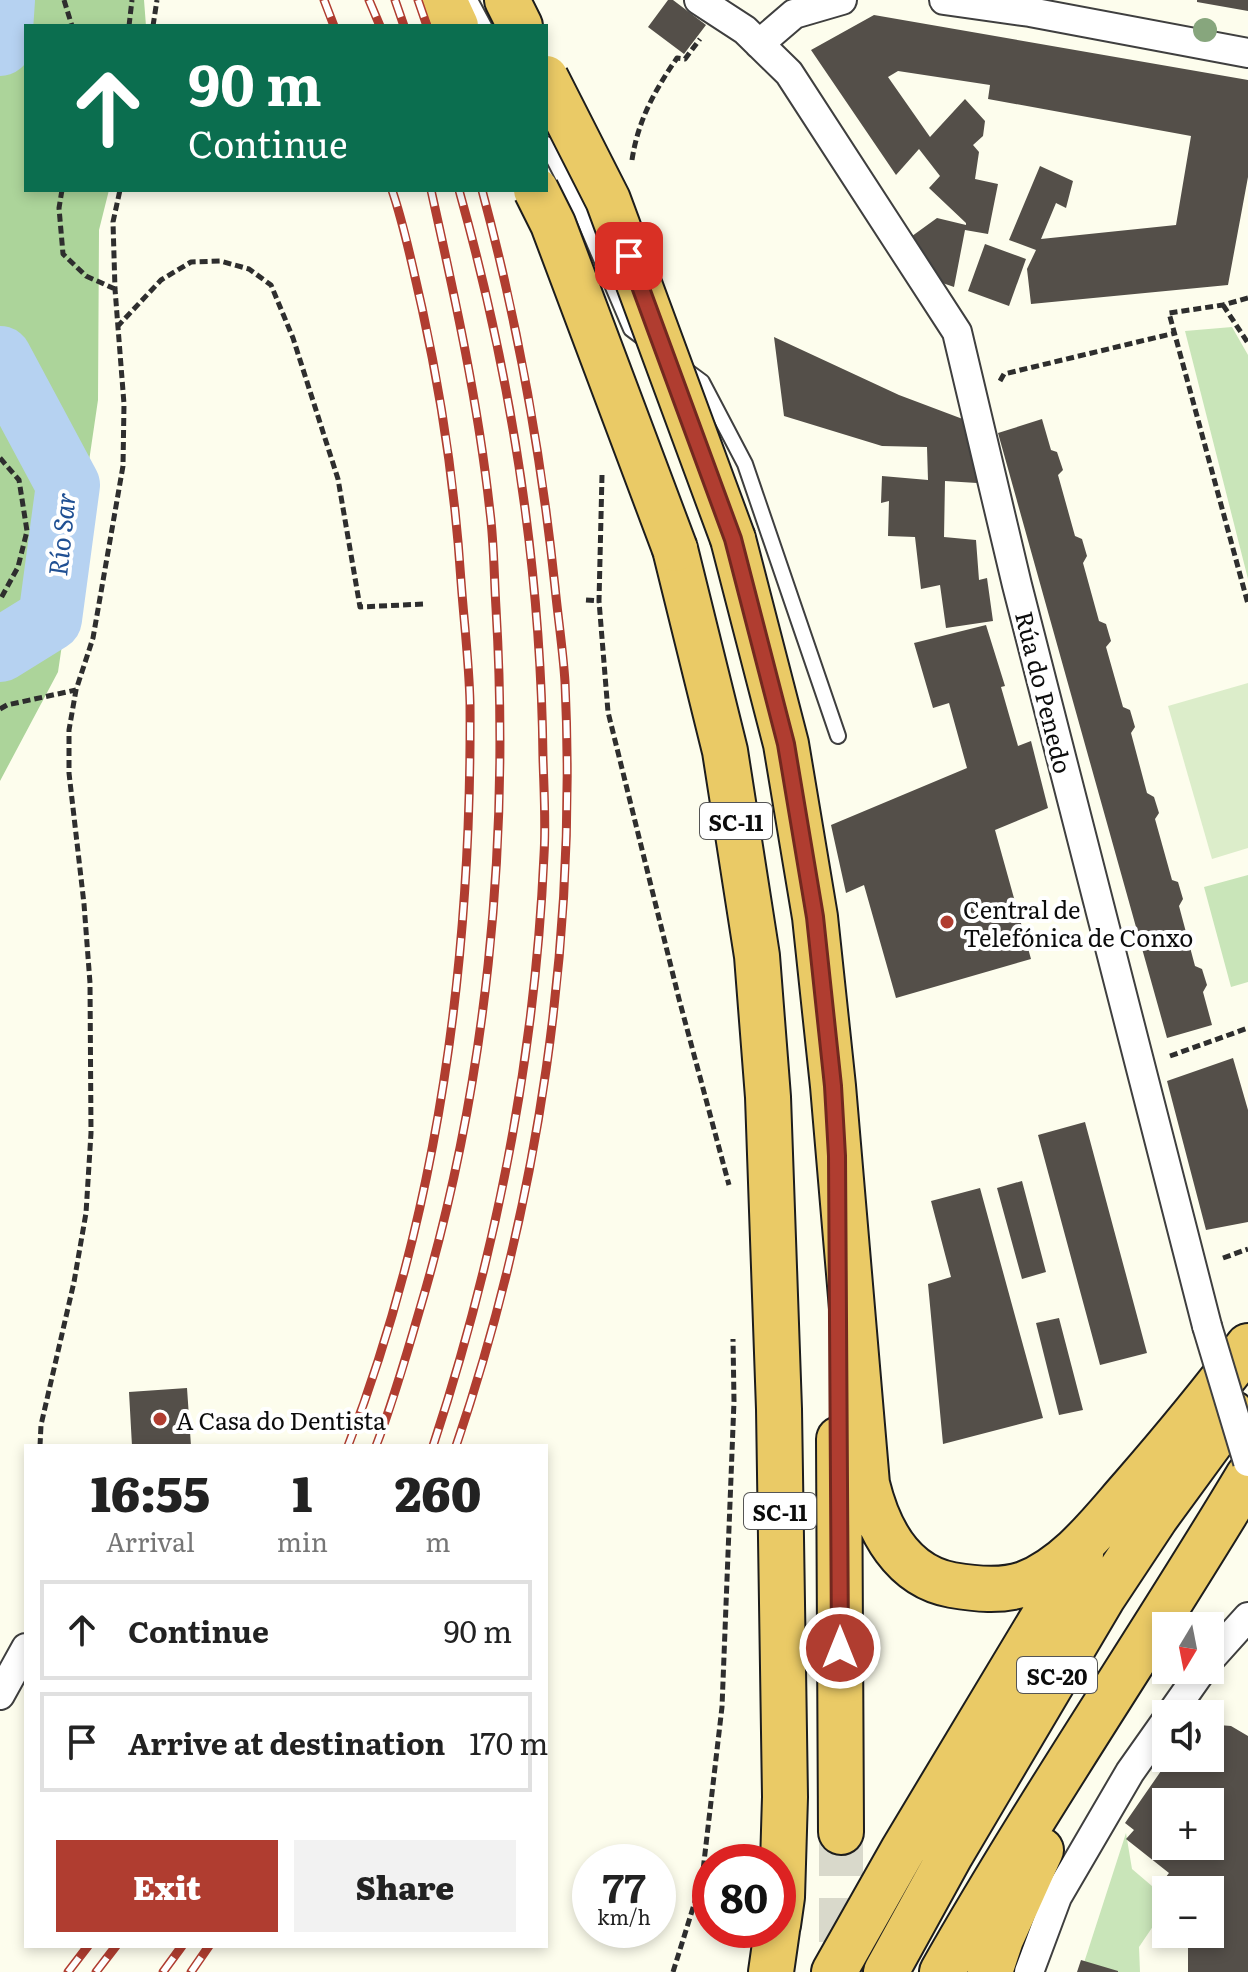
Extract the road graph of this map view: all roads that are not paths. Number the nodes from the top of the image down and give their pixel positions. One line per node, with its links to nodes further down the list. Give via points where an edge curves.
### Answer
1 (444, 0): 8 (highway)
2 (470, 0): 9 (lane)
3 (507, 0): 10 (highway)
4 (842, 0): 11 (street, via 794,14)
5 (944, 0): 7 (street)
6 (709, 6): 11 (street, Rúa do Penedo)
7 (1031, 6): 12 (street)
8 (455, 24)
9 (483, 24)
10 (519, 24)
11 (759, 44): 22 (street, Rúa do Penedo, bridge, via 789,73 957,332 1207,1326)
12 (1248, 53)
13 (548, 82): 17 (highway, SC-11, bridge, via 608,200 733,539 786,744 815,917)
14 (548, 148): 16 (lane, via 631,329 702,382 745,464)
15 (537, 192): 32 (highway, SC-11, bridge, via 675,549 725,751 757,956 768,1097 779,1409)
16 (838, 736)
17 (837, 1156): 24 (highway, via 867,1484 884,1534 919,1573 972,1589 1001,1589 1049,1569); 31 (highway, SC-11)
18 (1248, 1346): 21 (highway)
19 (1248, 1378): 21 (highway)
20 (1248, 1391): 36 (highway, SC-20, via 1103,1597)
21 (1185, 1428): 24 (highway)
22 (1248, 1462)
23 (1248, 1476): 30 (highway, SC-20)
24 (1095, 1531): 35 (highway, SC-20)
25 (1248, 1617): 26 (street)
26 (1224, 1644)
27 (24, 1652): 28 (street)
28 (0, 1695)
29 (1152, 1741): 39 (street, via 1057,1897)
30 (1076, 1748): 37 (highway, SC-20); 38 (highway, via 1075,1788 1031,1869)
31 (841, 1832)
32 (784, 1844)
33 (775, 1948): 34 (highway, SC-11)
34 (771, 1972)
35 (834, 1972)
36 (886, 1972)
37 (942, 1972)
38 (990, 1972)
39 (1029, 1972)

